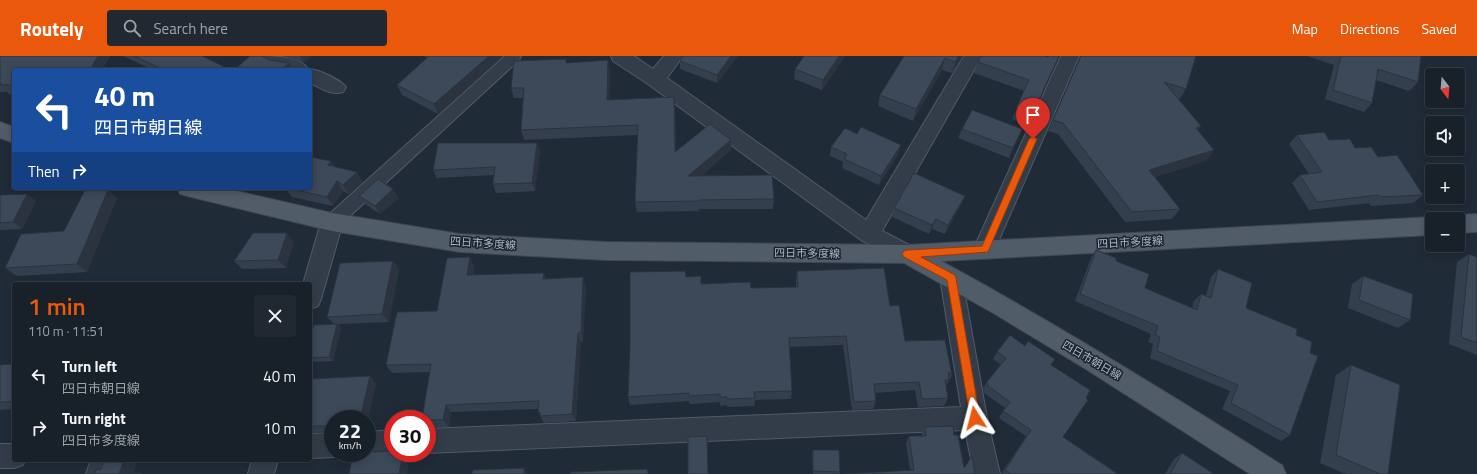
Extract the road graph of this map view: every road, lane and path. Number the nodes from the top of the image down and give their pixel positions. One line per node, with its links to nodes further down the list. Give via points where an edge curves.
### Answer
1 (268, 56): 7 (street)
2 (514, 56): 14 (lane)
3 (620, 56): 9 (street)
4 (674, 56): 9 (street)
5 (973, 56): 18 (street)
6 (1070, 56): 19 (street)
7 (294, 68)
8 (312, 76): 10 (street)
9 (655, 79): 18 (street)
10 (336, 87)
11 (0, 130): 12 (main road)
12 (12, 134)
13 (195, 190): 14 (main road, 四日市多度線)
14 (332, 222): 20 (main road, 四日市多度線, via 460,243 606,250); 22 (street)
15 (1477, 223): 16 (main road)
16 (1465, 224)
17 (1425, 226): 19 (main road, 四日市多度線)
18 (870, 234): 20 (street)
19 (984, 250): 20 (main road, 四日市多度線)
20 (907, 254): 21 (main road, 四日市朝日線)
21 (951, 278): 23 (street); 34 (main road, 四日市朝日線, via 1158,399)
22 (312, 292)
23 (975, 418): 24 (street); 33 (street)
24 (436, 441)
25 (324, 445): 26 (street)
26 (312, 446)
27 (0, 456): 28 (street)
28 (12, 456)
29 (103, 462): 31 (street)
30 (264, 462): 32 (street)
31 (99, 474)
32 (261, 474)
33 (987, 474)
34 (1273, 474)

